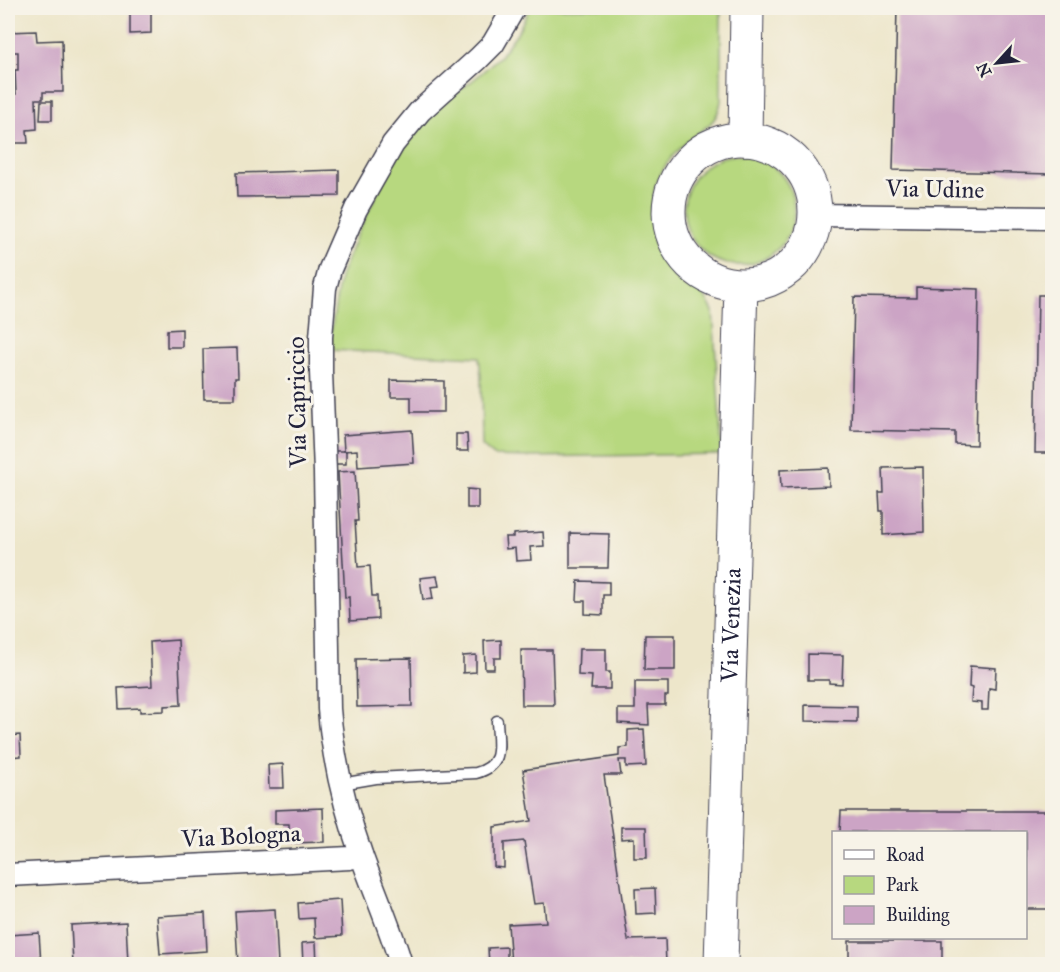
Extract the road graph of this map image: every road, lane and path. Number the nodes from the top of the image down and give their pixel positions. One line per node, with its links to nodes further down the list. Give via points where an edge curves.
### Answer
1 (514, 8): 8 (street, Via Capriccio, via 493,44 420,111 393,144 356,209 325,288 321,372 329,709)
2 (747, 8): 3 (main road)
3 (745, 139): 4 (main road, via 767,143 787,154 803,171 813,192); 6 (main road, via 721,141 684,167 673,188 669,211 672,233 690,263 718,282)
4 (816, 214): 5 (street, Via Udine); 6 (main road, via 813,234 793,266 760,284)
5 (1053, 218)
6 (741, 286): 12 (main road, Via Venezia)
7 (497, 721): 8 (lane, via 498,756 488,770)
8 (341, 784): 9 (street, Via Capriccio)
9 (361, 855): 10 (street, Via Bologna); 11 (street)
10 (8, 875)
11 (401, 964)
12 (721, 964)

